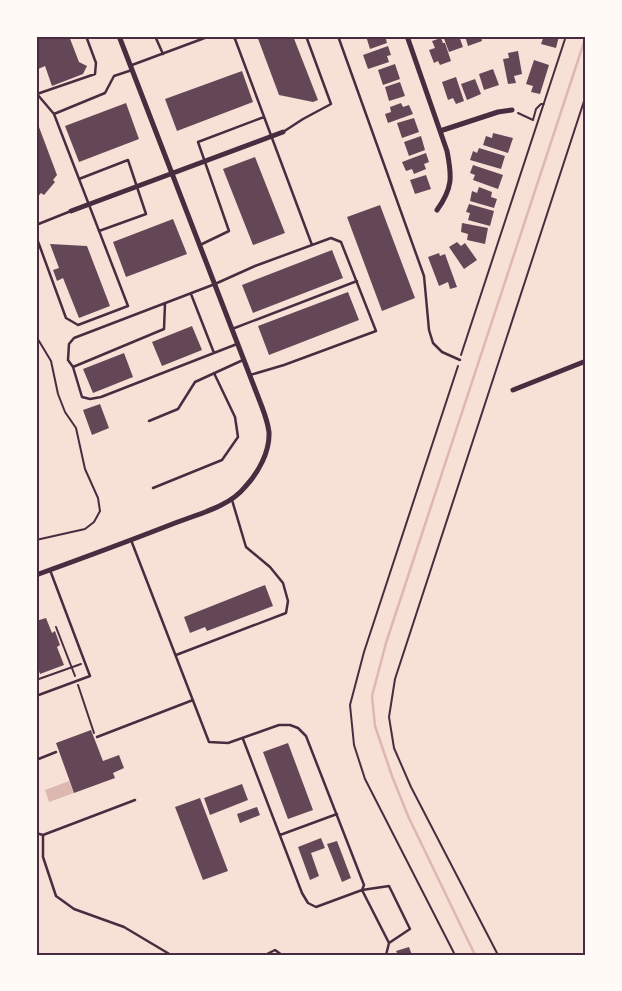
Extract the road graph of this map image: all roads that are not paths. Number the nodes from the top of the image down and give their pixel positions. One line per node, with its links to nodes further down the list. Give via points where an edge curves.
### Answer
1 (86, 36): 12 (lane, via 96,63 95,74)
2 (120, 36): 11 (street)
3 (155, 36): 10 (lane)
4 (210, 36): 10 (lane)
5 (241, 36): 9 (lane)
6 (306, 36): 17 (lane, via 331,104)
7 (338, 36): 39 (lane, via 424,276 433,343 442,352)
8 (406, 36): 16 (street)
9 (233, 38): 15 (lane)
10 (163, 54): 11 (lane)
11 (131, 67): 14 (lane, via 114,76 105,93); 20 (street)
12 (36, 94): 14 (lane)
13 (512, 110): 16 (street)
14 (54, 114): 21 (lane)
15 (264, 117): 18 (lane); 19 (lane, via 198,142)
16 (440, 131): 24 (street, via 451,180 445,200)
17 (283, 132): 18 (street)
18 (272, 136): 19 (street); 30 (lane)
19 (205, 162): 20 (street); 29 (lane, via 229,231)
20 (173, 174): 22 (street); 29 (street)
21 (79, 180): 22 (lane, via 128,160); 23 (lane)
22 (138, 187): 23 (street); 27 (lane, via 146,214)
23 (89, 205): 25 (street); 27 (lane)
24 (437, 210)
25 (71, 211): 26 (lane)
26 (36, 225)
27 (99, 231): 28 (lane, via 128,306 78,325 66,318)
28 (36, 236)
29 (200, 244): 32 (street)
30 (312, 245): 31 (lane, via 331,238 341,242); 32 (lane)
31 (357, 281): 35 (lane); 43 (lane, via 376,331)
32 (215, 284): 33 (lane); 35 (street)
33 (191, 293): 34 (lane); 37 (lane)
34 (165, 303): 41 (lane, via 164,329); 41 (lane, via 74,338 69,344 68,360)
35 (232, 329): 36 (street)
36 (238, 344): 37 (lane); 38 (street)
37 (214, 353): 41 (lane, via 90,399 82,397)
38 (244, 359): 42 (lane); 43 (street)
39 (460, 360)
40 (586, 361): 44 (street)
41 (73, 367)
42 (214, 373): 45 (lane, via 194,382 178,409); 46 (lane, via 235,417 238,437 222,460)
43 (250, 375): 47 (street, via 269,432 268,446 259,469)
44 (513, 390)
45 (149, 421)
46 (153, 488)
47 (232, 499): 48 (street); 51 (lane, via 246,547 283,583 288,601 286,613)
48 (131, 540): 49 (street); 51 (lane)
49 (50, 570): 50 (street); 52 (lane, via 90,676)
50 (36, 575)
51 (176, 655): 53 (lane)
52 (36, 696)
53 (193, 700): 54 (lane); 55 (lane, via 209,742 228,743)
54 (97, 737)
55 (243, 739): 59 (lane, via 279,725 298,728 306,736); 62 (lane)
56 (56, 752): 57 (lane)
57 (36, 760)
58 (135, 800): 61 (lane)
59 (337, 814): 62 (lane); 63 (lane, via 364,885)
60 (36, 833): 61 (lane)
61 (43, 835): 65 (lane, via 43,857 56,896 74,909 124,927)
62 (280, 835): 63 (lane, via 308,903 316,907)
63 (362, 890): 64 (lane); 64 (lane, via 389,886 410,929)
64 (389, 943): 68 (lane)
65 (169, 954)
66 (265, 955): 67 (lane, via 276,950)
67 (282, 955)
68 (386, 955)

